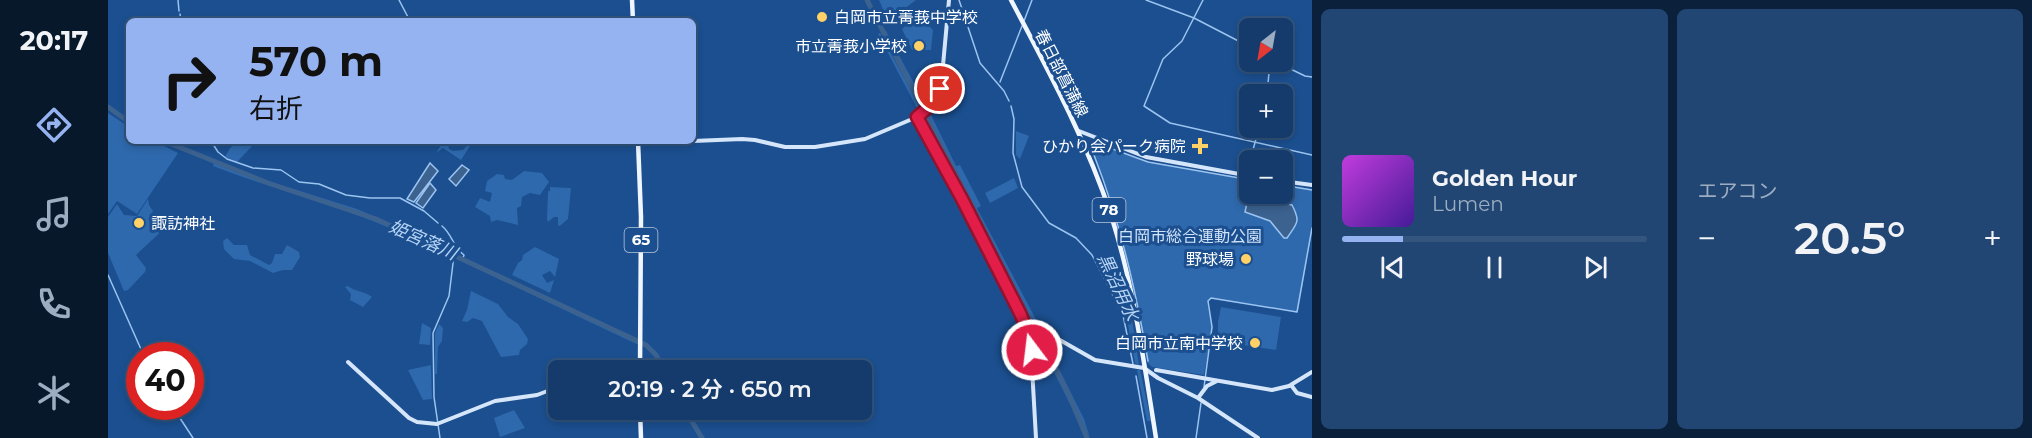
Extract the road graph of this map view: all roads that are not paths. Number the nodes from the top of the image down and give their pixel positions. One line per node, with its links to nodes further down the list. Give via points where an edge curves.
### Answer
1 (632, 0): 4 (main road)
2 (949, 0): 5 (street, via 941,87)
3 (1011, 0): 6 (main road, 春日部菖蒲線 / 78)
4 (633, 18)
5 (919, 116): 7 (street, via 865,139 814,147 785,147 742,139); 12 (street)
6 (1078, 131): 9 (street, via 1146,158); 15 (main road, 春日部菖蒲線 / 78, via 1103,190 1122,255)
7 (696, 141)
8 (638, 144): 13 (main road, 65)
9 (1239, 174)
10 (1293, 182): 11 (street)
11 (1312, 185)
12 (1031, 335): 15 (street, via 1044,331 1095,360); 25 (street)
13 (640, 360)
14 (348, 362): 20 (street, via 409,418 430,425 495,401)
15 (1144, 369): 22 (street); 26 (main road, 春日部菖蒲線 / 78)
16 (1156, 370): 18 (street)
17 (1312, 372): 19 (street)
18 (1218, 381): 19 (street, via 1272,390); 22 (street, via 1207,386)
19 (1291, 385): 21 (street, via 1298,394)
20 (548, 390)
21 (1312, 397)
22 (1198, 398): 27 (street)
23 (640, 420): 24 (main road)
24 (641, 438)
25 (1036, 438)
26 (1156, 438)
27 (1258, 438)

